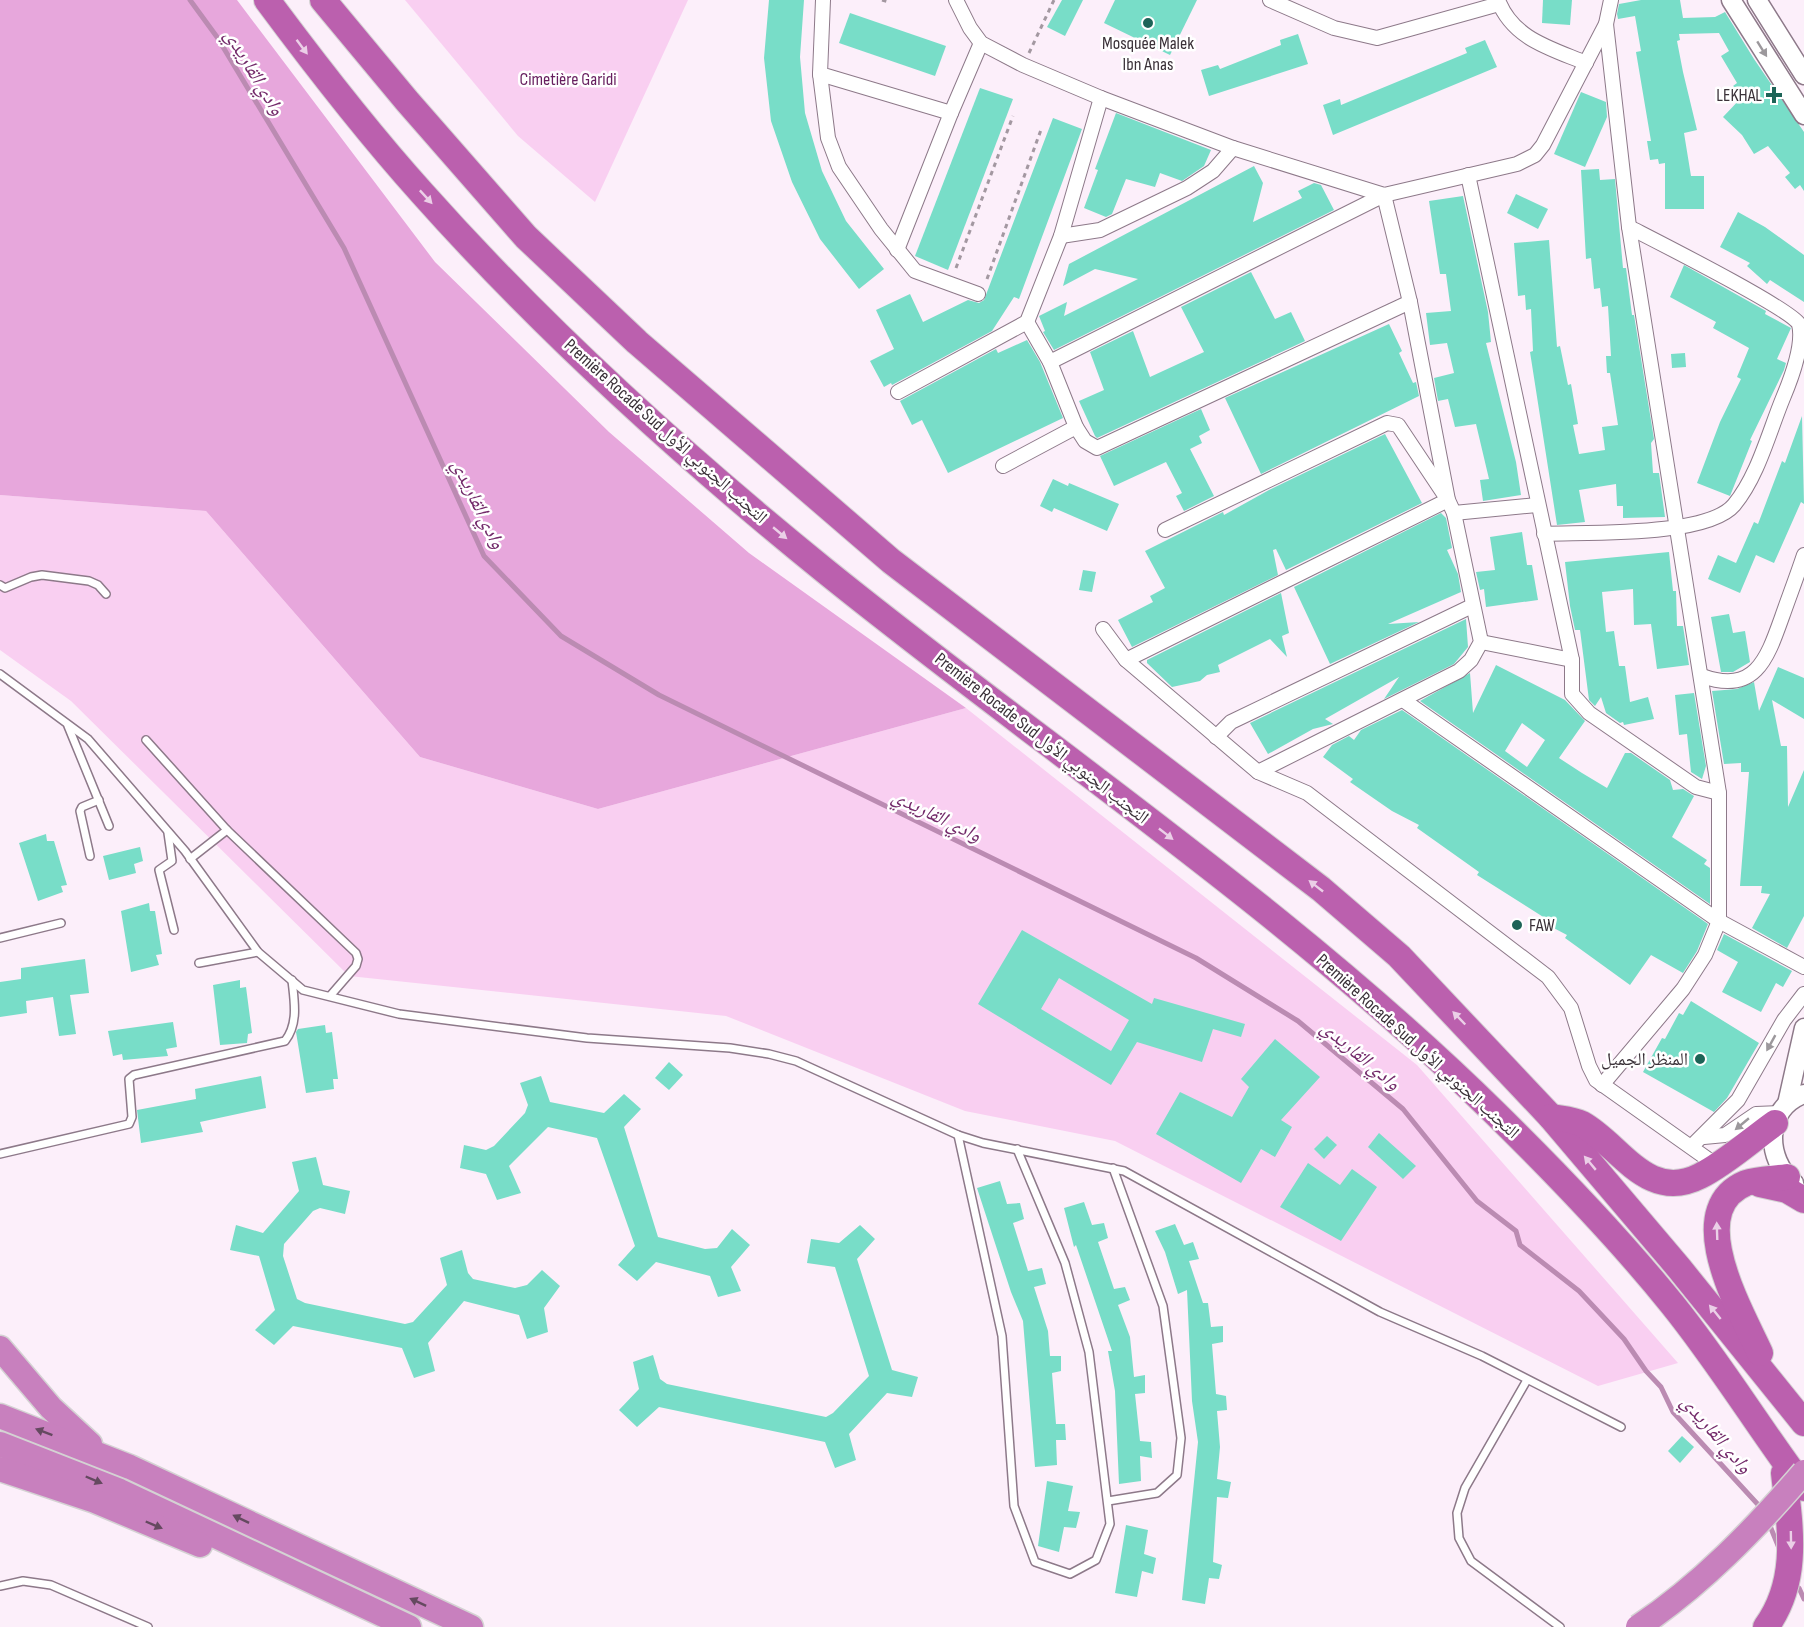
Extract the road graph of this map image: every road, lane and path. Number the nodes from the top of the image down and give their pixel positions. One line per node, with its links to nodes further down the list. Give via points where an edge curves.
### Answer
1 (267, 0): 98 (highway, Première Rocade Sud التجنب الجنوبي الأول, one-way to 98, via 422,193 533,309 646,415 826,571 1268,912 1371,999 1495,1113 1674,1305)
2 (323, 0): 81 (highway, Première Rocade Sud التجنب الجنوبي الأول, one-way to 2, via 1399,956 1329,896 891,561 637,342 526,237)
3 (823, 0): 17 (street)
4 (882, 0): 11 (path)
5 (956, 0): 14 (street)
6 (1054, 0): 16 (path)
7 (1270, 0): 12 (street, via 1334,28 1377,38)
8 (1611, 0): 13 (street)
9 (1731, 0): 21 (street, one-way to 21)
10 (1757, 0): 18 (street)
11 (889, 2)
12 (1498, 2): 15 (street, via 1512,26 1529,39)
13 (1606, 24): 15 (street); 27 (street)
14 (981, 43): 16 (street); 20 (street)
15 (1586, 63): 25 (street, via 1544,145 1535,155 1517,164)
16 (1023, 65): 19 (street)
17 (820, 74): 20 (street); 29 (street, via 828,138 839,167)
18 (1804, 75)
19 (1101, 98): 24 (street); 28 (street)
20 (951, 113): 29 (street)
21 (1804, 115)
22 (1013, 116): 30 (path)
23 (1042, 128): 31 (path)
24 (1233, 148): 26 (street); 28 (street, via 1214,171 1187,188 1100,230)
25 (1468, 175): 26 (street); 40 (street)
26 (1384, 195): 33 (street); 35 (street)
27 (1629, 227): 42 (street); 42 (street, via 1772,305 1799,323 1803,335 1798,360 1747,485 1733,506 1719,517)
28 (1061, 236): 34 (street)
29 (897, 250): 32 (street, via 915,271)
30 (956, 268)
31 (987, 279)
32 (978, 294)
33 (1410, 302): 37 (street, via 1097,448 1085,441); 39 (street)
34 (1027, 322): 35 (street); 36 (street)
35 (1050, 362): 37 (street)
36 (898, 392)
37 (1076, 427): 38 (street)
38 (1003, 466)
39 (1448, 500): 41 (street); 43 (street, via 1407,436 1398,425 1387,423); 51 (street)
40 (1538, 505): 41 (street); 44 (street)
41 (1454, 513): 48 (street)
42 (1678, 528): 44 (street); 54 (street)
43 (1165, 530)
44 (1544, 534): 52 (street)
45 (1804, 555): 54 (street, via 1762,665 1737,681 1718,682)
46 (0, 585): 47 (lane, via 5,588 31,576 42,576 89,580)
47 (106, 594)
48 (1472, 606): 50 (street); 57 (street, via 1231,722)
49 (1103, 629): 51 (street)
50 (1481, 642): 52 (street); 55 (street, via 1459,671)
51 (1126, 660): 57 (street)
52 (1572, 660): 60 (street, via 1572,694 1589,713 1696,788)
53 (0, 674): 56 (lane)
54 (1702, 676): 60 (street)
55 (1403, 700): 59 (street); 67 (street)
56 (67, 724): 61 (lane); 64 (lane, via 88,739)
57 (1216, 737): 59 (street)
58 (146, 740): 63 (lane)
59 (1258, 772): 78 (street, via 1307,793 1548,977 1571,1008 1589,1066)
60 (1719, 794): 67 (street)
61 (99, 800): 62 (lane); 65 (lane, via 80,811)
62 (109, 826)
63 (227, 830): 66 (lane); 76 (lane, via 356,953 356,966)
64 (167, 831): 66 (lane); 69 (lane, via 172,861 159,870)
65 (90, 856)
66 (190, 859): 71 (lane)
67 (1719, 921): 73 (street); 78 (street, via 1705,955 1683,989)
68 (61, 923): 70 (lane)
69 (174, 930)
70 (0, 938)
71 (258, 952): 72 (lane); 74 (lane)
72 (199, 963)
73 (1804, 967)
74 (292, 980): 76 (lane, via 303,990); 86 (lane, via 295,1011 291,1034 285,1041 134,1075 129,1079 129,1124)
75 (1804, 994): 83 (street, one-way to 83, via 1784,1020 1742,1094)
76 (330, 996): 82 (lane, via 399,1014 552,1034 769,1054 796,1061)
77 (1804, 1028): 80 (street)
78 (1602, 1085): 84 (street)
79 (1804, 1094): 80 (street)
80 (1781, 1113): 83 (street, one-way to 83, via 1756,1114 1725,1135); 87 (highway); 89 (street, via 1772,1146 1779,1168)
81 (1551, 1117): 87 (highway, via 1580,1123 1635,1169 1655,1180 1690,1180); 92 (highway, Première Rocade Sud التجنب الجنوبي الأول, one-way to 81)
82 (958, 1135): 85 (lane); 101 (lane, via 1002,1336 1014,1506 1035,1562 1070,1574 1096,1560 1110,1524)
83 (1704, 1137): 84 (street)
84 (1692, 1146): 87 (street)
85 (1017, 1149): 88 (lane); 101 (lane, via 1065,1263 1089,1352)
86 (0, 1154)
87 (1716, 1165)
88 (1113, 1168): 91 (lane, via 1380,1312); 101 (lane, via 1163,1306 1181,1438 1177,1475 1157,1493)
89 (1799, 1189): 92 (highway, one-way to 89, via 1725,1275 1716,1229 1720,1209 1731,1193 1748,1182)
90 (0, 1348): 97 (highway, via 51,1408)
91 (1527, 1380): 95 (lane); 107 (lane, via 1465,1488 1457,1513 1459,1538 1471,1561)
92 (1774, 1383): 94 (highway, Première Rocade Sud التجنب الجنوبي الأول)
93 (0, 1416): 97 (highway, one-way to 93)
94 (1804, 1424)
95 (1621, 1427)
96 (0, 1444): 105 (highway, one-way to 105, via 131,1496)
97 (104, 1456): 106 (highway, one-way to 97)
98 (1794, 1466): 100 (highway, Première Rocade Sud التجنب الجنوبي الأول); 108 (highway, bridge, via 1766,1516 1707,1573); 109 (highway, one-way to 109, via 1791,1567 1783,1598)
99 (0, 1469): 104 (highway, one-way to 104, via 128,1514)
100 (1804, 1488)
101 (1108, 1501)
102 (0, 1586): 103 (lane, via 23,1581 51,1585)
103 (148, 1627)
104 (391, 1627)
105 (409, 1627)
106 (471, 1627)
107 (1560, 1627)
108 (1638, 1627)
109 (1766, 1627)

